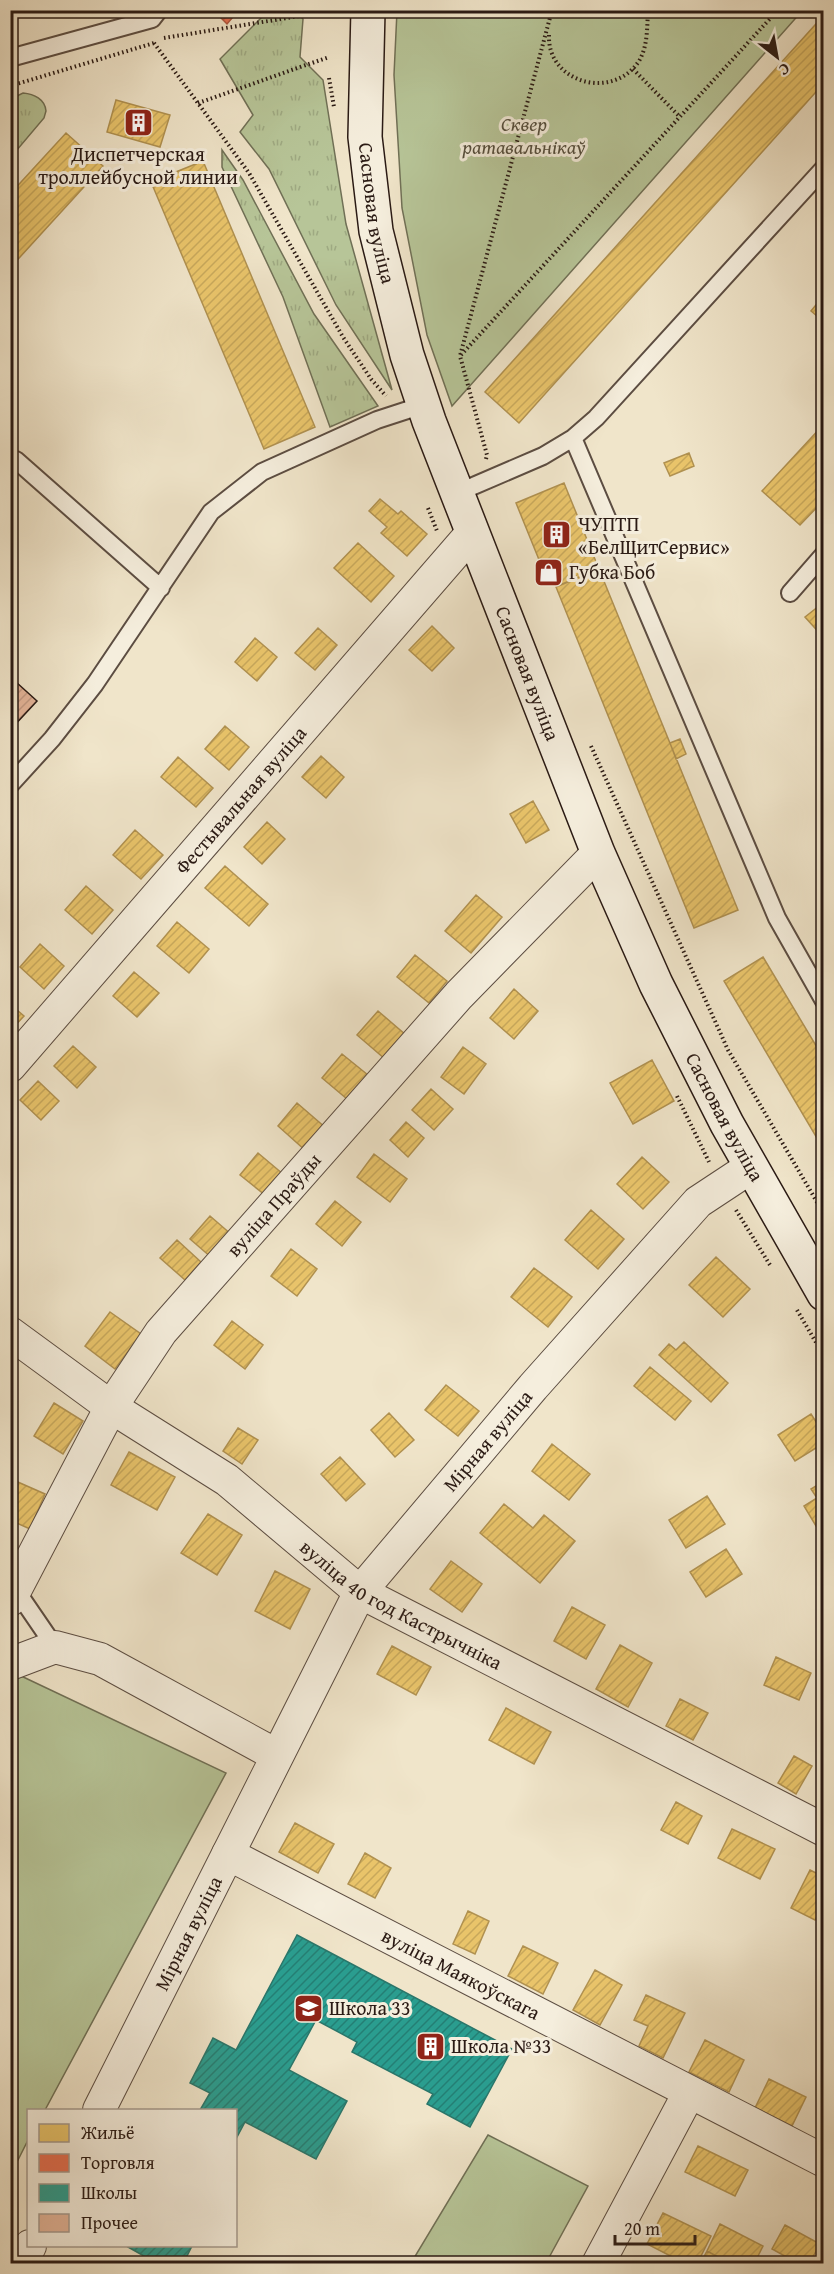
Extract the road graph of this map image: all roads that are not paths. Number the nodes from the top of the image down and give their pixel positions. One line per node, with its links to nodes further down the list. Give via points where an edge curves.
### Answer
1 (159, 10): 3 (lane, via 152,19)
2 (368, 10): 5 (main road, Сасновая вуліца, via 365,137 376,231 407,355)
3 (10, 58)
4 (824, 168): 6 (lane, via 596,418)
5 (412, 409): 8 (main road, Сасновая вуліца); 11 (lane, via 377,420 262,472 211,512)
6 (573, 438): 8 (lane, via 543,456); 15 (lane, via 777,918)
7 (10, 466): 11 (lane, via 16,460)
8 (468, 488): 9 (main road, Сасновая вуліца)
9 (472, 533): 14 (main road, Сасновая вуліца); 16 (street, Фестывальная вуліца)
10 (824, 554): 12 (lane)
11 (161, 588): 13 (lane, via 95,684)
12 (790, 593)
13 (10, 785)
14 (598, 853): 17 (main road, Сасновая вуліца, via 656,984); 20 (street, вуліца Праўды, via 459,995 161,1332)
15 (824, 1001)
16 (10, 1066)
17 (752, 1167): 18 (main road, Сасновая вуліца); 21 (street, Мірная вуліца, via 698,1202 533,1387)
18 (812, 1281)
19 (10, 1333): 20 (street, вуліца 40 год Кастрычніка)
20 (111, 1407): 21 (street, вуліца 40 год Кастрычніка, via 226,1480); 22 (street, вуліца Праўды)
21 (360, 1592): 25 (street, Мірная вуліца); 26 (street, вуліца 40 год Кастрычніка)
22 (13, 1595): 23 (lane)
23 (55, 1647): 24 (street); 25 (street, via 100,1659)
24 (10, 1664)
25 (276, 1755): 27 (street, Мірная вуліца)
26 (824, 1830)
27 (228, 1854): 28 (street, вуліца Маякоўскага); 29 (street, Мірная вуліца)
28 (689, 2093): 30 (street, вуліца Маякоўскага); 33 (street)
29 (100, 2109)
30 (824, 2161)
31 (30, 2247): 32 (street)
32 (21, 2264)
33 (598, 2264)

